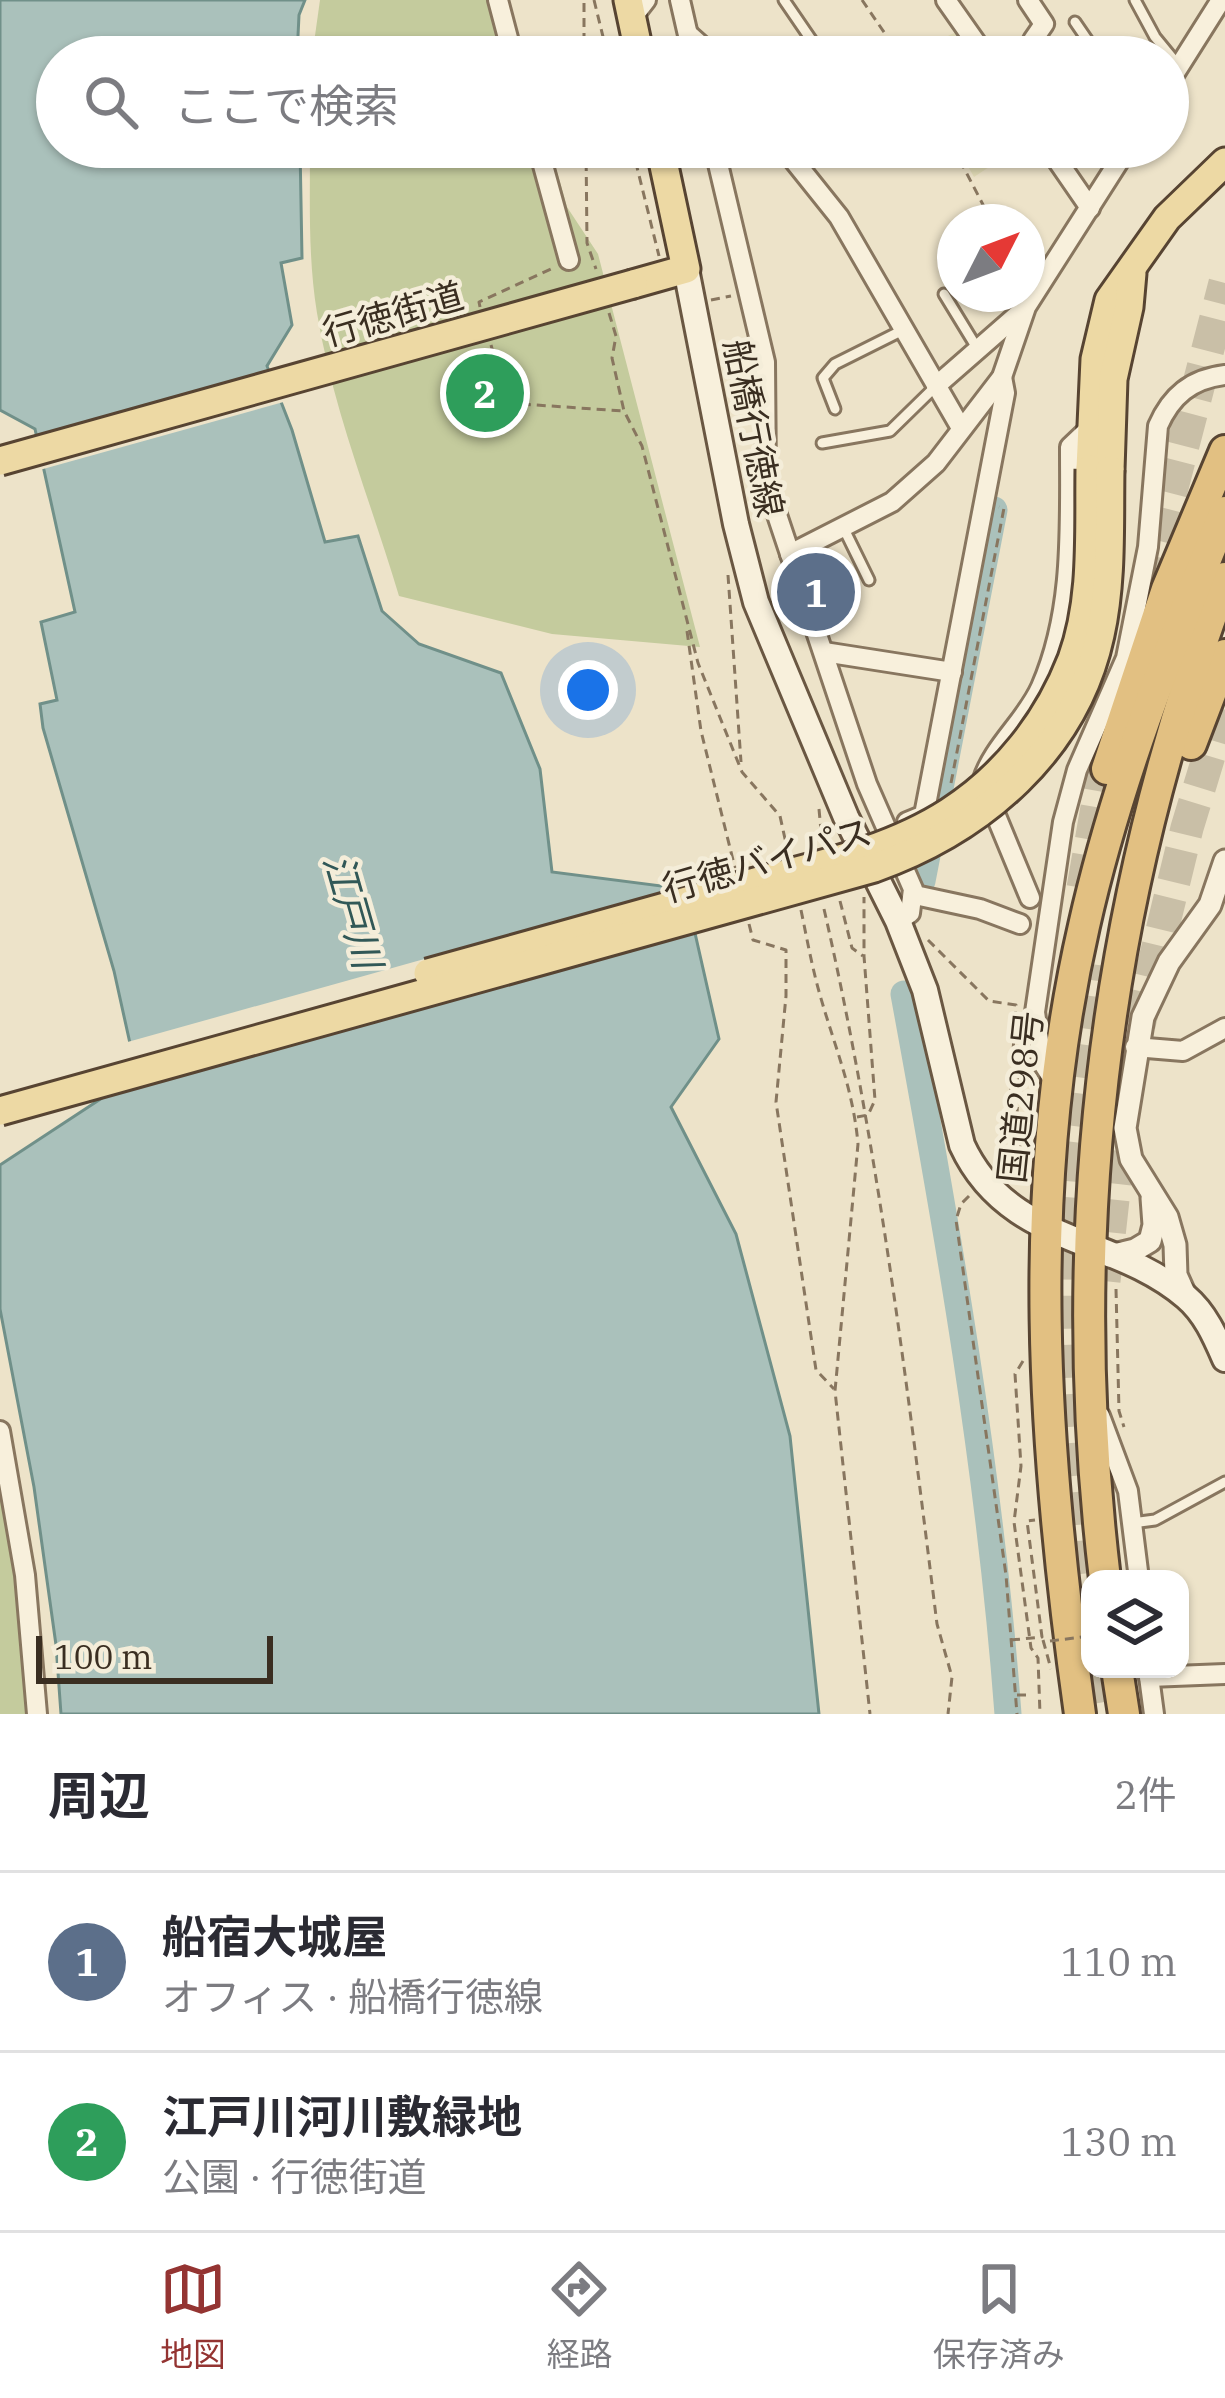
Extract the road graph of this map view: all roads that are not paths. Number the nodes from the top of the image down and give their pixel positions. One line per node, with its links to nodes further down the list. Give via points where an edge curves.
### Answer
1 (499, 0): 11 (street)
2 (680, 0): 10 (street)
3 (784, 0): 14 (lane)
4 (946, 0): 15 (street)
5 (1028, 0): 16 (street, via 1044,24)
6 (1135, 0): 18 (lane)
7 (1218, 2): 19 (street)
8 (636, 6): 12 (main road)
9 (1075, 22): 17 (lane)
10 (688, 34): 13 (street)
11 (508, 36)
12 (638, 36)
13 (690, 36)
14 (809, 36)
15 (971, 36)
16 (1036, 36)
17 (1085, 36)
18 (1154, 36)
19 (1189, 50)
20 (1225, 161): 29 (main road, 行徳バイパス, via 1167,218)
21 (544, 168): 28 (street)
22 (660, 168): 30 (main road)
23 (719, 168): 49 (street, via 765,362 766,482)
24 (799, 168): 35 (street)
25 (1062, 168): 27 (street)
26 (1112, 168): 27 (street)
27 (1090, 208): 31 (street)
28 (569, 260)
29 (1132, 273): 42 (main road, 行徳バイパス, via 1109,301 1101,328); 46 (main road, 行徳バイパス)
30 (660, 277): 45 (main road, 行徳街道, bridge); 61 (main road, 船橋行徳線, via 756,602 873,873)
31 (1045, 279)
32 (955, 312): 36 (lane)
33 (1022, 312): 36 (street)
34 (1026, 312): 38 (street)
35 (903, 330): 39 (street); 40 (lane, via 835,364 823,378)
36 (977, 348): 39 (street)
37 (1225, 375): 66 (street, via 1182,390 1158,426 1130,641 1063,822 1035,1012)
38 (1002, 377): 41 (street); 54 (street)
39 (936, 386): 41 (street); 43 (lane, via 890,431)
40 (835, 409)
41 (961, 428): 48 (street, via 908,492)
42 (1089, 430): 46 (main road, 行徳バイパス); 55 (street, via 1070,448 1065,615 1040,690 987,765)
43 (822, 443)
44 (1225, 451): 62 (highway, via 1187,533 1120,725 1090,847)
45 (0, 461)
46 (1100, 470): 67 (main road, 行徳バイパス, bridge, via 1073,655 1029,738 950,812 874,848); 68 (main road, 行徳バイパス, bridge, via 1106,599 1084,684 1035,764 967,826 874,868)
47 (1225, 512): 62 (highway, 国道298号, via 1132,754)
48 (844, 529): 49 (street); 51 (lane)
49 (790, 554): 52 (street)
50 (1225, 578): 63 (highway, via 1156,797)
51 (869, 580)
52 (824, 652): 54 (street); 56 (street)
53 (1225, 655): 63 (highway)
54 (952, 672): 56 (street, via 925,815)
55 (986, 796): 56 (street, via 943,826); 59 (street)
56 (890, 840): 58 (street)
57 (1225, 861): 65 (street, via 1210,905 1158,982)
58 (915, 895): 60 (street); 61 (street)
59 (1030, 898)
60 (1020, 924)
61 (909, 926): 70 (main road, 船橋行徳線, via 970,1163 1005,1203)
62 (1083, 929): 66 (highway, 国道298号)
63 (1112, 1006): 71 (highway, via 1095,1132)
64 (1225, 1028): 65 (street, via 1183,1051)
65 (1135, 1047): 69 (street, via 1126,1145)
66 (1047, 1082): 70 (highway, 国道298号)
67 (0, 1093)
68 (0, 1111)
69 (1152, 1197): 71 (street, via 1150,1240 1135,1250); 72 (street, via 1167,1217)
70 (1046, 1226): 71 (main road, 船橋行徳線); 85 (highway, 国道298号, via 1048,1446)
71 (1099, 1251): 72 (main road, 船橋行徳線); 74 (highway)
72 (1185, 1295): 73 (main road, 船橋行徳線)
73 (1225, 1359)
74 (1087, 1364): 77 (street); 78 (highway)
75 (0, 1431): 84 (street, via 25,1575)
76 (1225, 1482): 77 (lane, via 1155,1520)
77 (1132, 1523): 79 (street)
78 (1104, 1570)
79 (1138, 1570)
80 (1189, 1674): 81 (street)
81 (1225, 1674)
82 (1118, 1678): 86 (highway)
83 (1150, 1678): 87 (street)
84 (37, 1714)
85 (1080, 1714)
86 (1124, 1714)
87 (1154, 1714)

